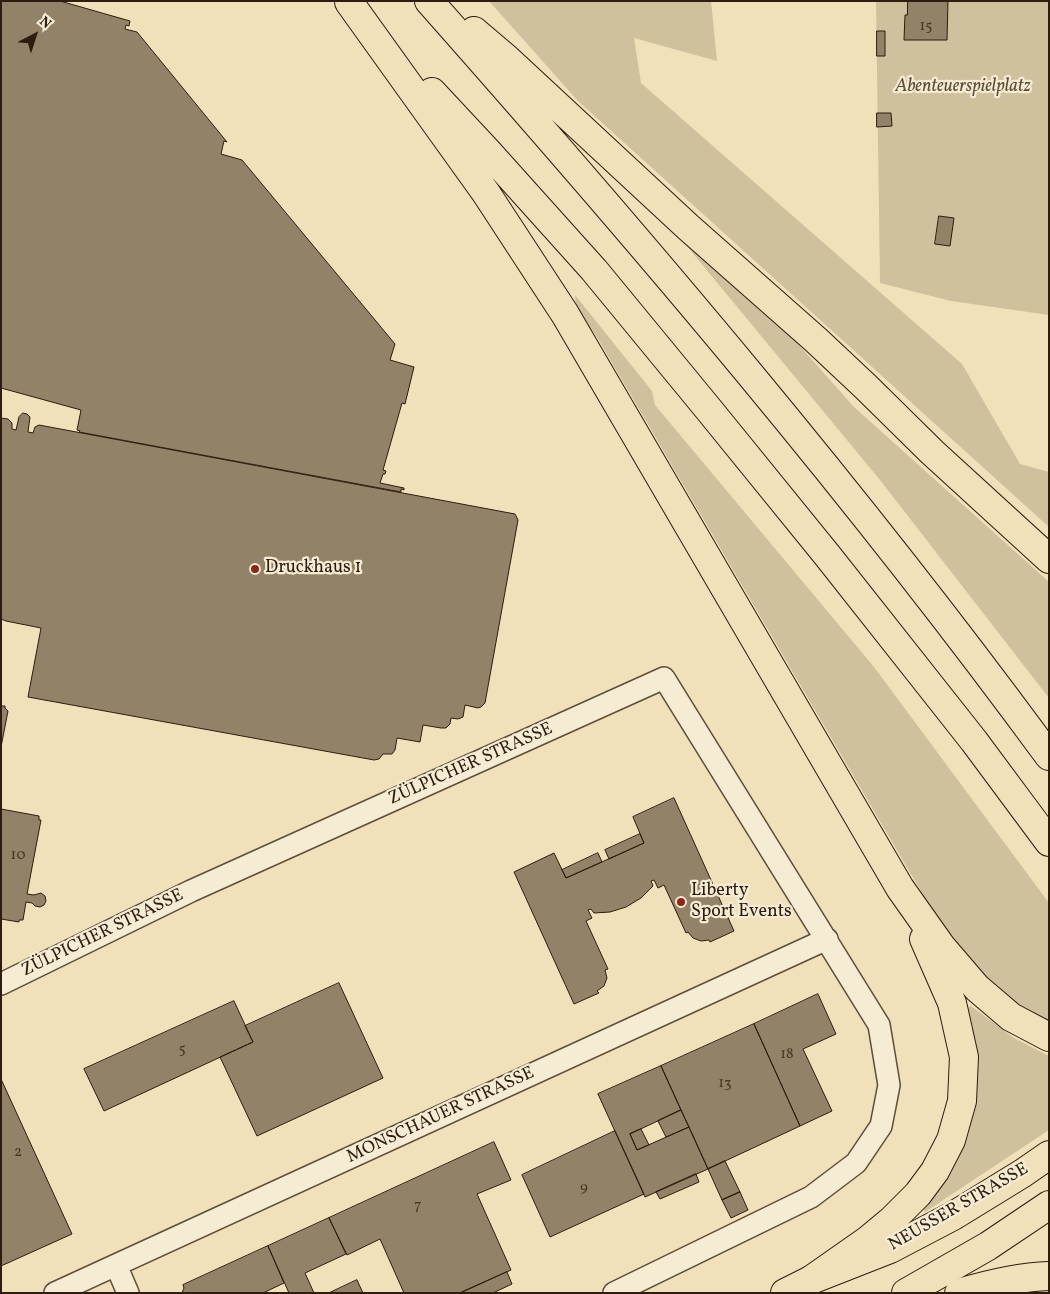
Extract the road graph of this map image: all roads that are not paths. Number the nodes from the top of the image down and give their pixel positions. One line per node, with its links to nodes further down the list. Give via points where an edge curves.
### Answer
1 (429, 1): 5 (main road, via 728,346 871,523)
2 (439, 1): 4 (main road, via 823,346)
3 (348, 2): 6 (main road, via 594,270 827,554); 7 (main road, via 486,193 565,314)
4 (1049, 559)
5 (1049, 756)
6 (1049, 842)
7 (900, 888): 10 (main road, via 941,946 977,988 1011,1017); 15 (main road, via 952,1003 964,1058 962,1101 951,1140 935,1171 918,1194 868,1240)
8 (827, 939): 9 (street, ZÜLPICHER STRASSE, via 664,678 199,888); 13 (street, MONSCHAUER STRASSE); 18 (street, via 879,1025 889,1085 881,1126 856,1163 811,1197)
9 (1, 984)
10 (1049, 1037)
11 (1049, 1155): 15 (main road, NEUSSER STRASSE, via 953,1216 890,1249)
12 (1049, 1205): 20 (main road, via 988,1246)
13 (116, 1266): 16 (street, MONSCHAUER STRASSE); 17 (street)
14 (1049, 1276): 21 (main road, via 1001,1281)
15 (811, 1280): 19 (main road)
16 (55, 1293)
17 (128, 1293)
18 (614, 1293)
19 (785, 1293)
20 (906, 1293)
21 (959, 1293)

